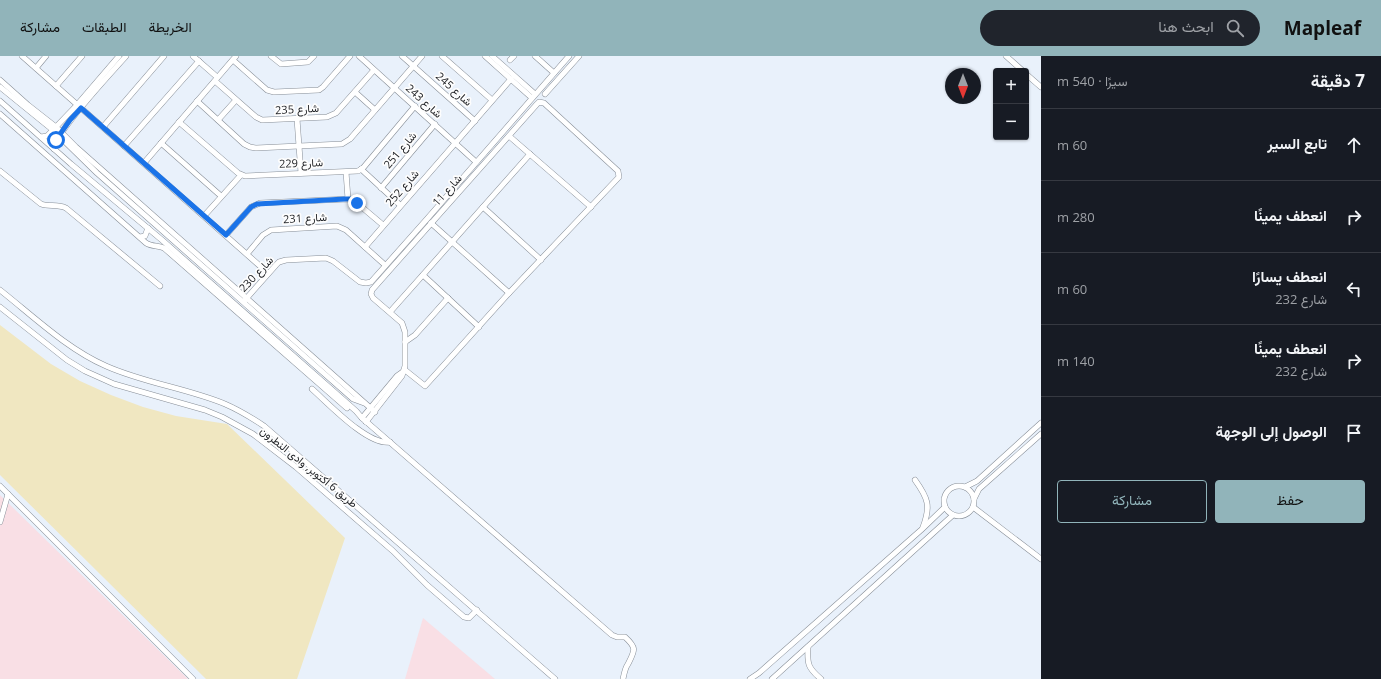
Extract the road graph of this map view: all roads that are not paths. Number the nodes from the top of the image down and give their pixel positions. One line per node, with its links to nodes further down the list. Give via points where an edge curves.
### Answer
1 (22, 56): 24 (street)
2 (46, 56): 24 (street)
3 (82, 56): 32 (street)
4 (119, 56): 43 (street)
5 (126, 56): 43 (street)
6 (164, 56): 52 (street)
7 (193, 56): 22 (street, شارع 235)
8 (271, 56): 9 (street, via 281,64 308,62)
9 (314, 56)
10 (350, 56): 21 (street, via 319,90 274,92 267,90)
11 (358, 56): 26 (street, شارع 243)
12 (402, 56): 23 (street, شارع 245)
13 (422, 56): 23 (street)
14 (442, 56): 40 (street, شارع 245)
15 (485, 56): 30 (street)
16 (492, 56): 38 (street)
17 (535, 56): 27 (street)
18 (569, 56): 27 (street, شارع 11)
19 (579, 56): 37 (street)
20 (1006, 56): 25 (street)
21 (233, 58): 29 (street)
22 (199, 61): 29 (street, شارع 235); 59 (street)
23 (413, 66): 35 (street); 49 (street, شارع 245)
24 (36, 68): 32 (street)
25 (1020, 68)
26 (374, 70): 35 (street, شارع 243); 36 (street, شارع 235)
27 (554, 73): 38 (street, شارع 11)
28 (1029, 77): 34 (street)
29 (216, 79): 39 (street, شارع 235); 42 (street)
30 (511, 79): 38 (street); 40 (street, شارع 252)
31 (0, 80): 53 (street)
32 (56, 86): 43 (street)
33 (0, 87): 53 (street)
34 (1041, 87)
35 (394, 88): 44 (street, شارع 243); 45 (street)
36 (355, 92): 45 (street); 47 (street, شارع 235, via 334,115)
37 (545, 94)
38 (533, 96): 63 (street, شارع 11)
39 (236, 100): 47 (street, شارع 235, via 262,120); 48 (street)
40 (492, 100): 49 (street, شارع 252)
41 (0, 101): 56 (street)
42 (197, 101): 48 (street); 50 (street)
43 (79, 106): 52 (street); 53 (street); 54 (street)
44 (415, 106): 51 (street, شارع 243); 65 (street)
45 (375, 110): 60 (street, via 345,143)
46 (0, 114): 81 (street)
47 (297, 119): 60 (street)
48 (218, 120): 60 (street, via 250,147)
49 (475, 121): 57 (street, شارع 252)
50 (179, 122): 58 (street); 69 (street)
51 (435, 124): 57 (street, شارع 243); 70 (street, شارع 251)
52 (102, 127): 59 (street)
53 (54, 129): 54 (street); 56 (street, via 47,136)
54 (60, 134): 61 (street, via 54,142); 96 (street)
55 (509, 136): 62 (street); 75 (street, شارع 11, via 537,104 545,105 619,172 618,179); 77 (street, شارع 11)
56 (41, 137): 61 (street)
57 (456, 142): 63 (street, شارع 243); 73 (street, شارع 252)
58 (161, 143): 64 (street); 71 (street)
59 (124, 146): 64 (street)
60 (299, 146): 68 (street)
61 (54, 149): 79 (street)
62 (530, 154): 74 (street); 75 (street)
63 (476, 162): 88 (street, شارع 11)
64 (144, 163): 76 (street)
65 (361, 169): 67 (street, شارع 229); 70 (street)
66 (0, 171): 92 (street, via 41,204 66,208)
67 (346, 172): 68 (street, شارع 229); 72 (street)
68 (300, 173): 69 (street, شارع 229, via 248,176)
69 (241, 174): 71 (street)
70 (381, 188): 73 (street)
71 (221, 196): 76 (street)
72 (348, 199): 78 (street, via 357,203); 80 (street, via 257,204 251,207)
73 (400, 205): 78 (street, شارع 252)
74 (483, 207): 83 (street); 87 (street)
75 (591, 207): 87 (street)
76 (204, 216): 80 (street)
77 (432, 223): 83 (street); 98 (street, شارع 11, via 372,290 373,298)
78 (382, 225): 85 (street, شارع 252)
79 (148, 228): 81 (street, via 145,236); 82 (street)
80 (226, 235): 86 (street)
81 (140, 237): 84 (street, via 150,245)
82 (162, 240): 84 (street); 102 (street)
83 (453, 242): 90 (street); 94 (street)
84 (158, 246): 102 (street, via 164,248)
85 (365, 247): 86 (street, شارع 231, via 346,230 337,226 266,232); 88 (street, شارع 231)
86 (247, 254): 89 (street)
87 (541, 260): 94 (street)
88 (385, 265): 91 (street, شارع 11)
89 (268, 273): 91 (street, شارع 230, via 282,261 326,258 360,282); 96 (street, شارع 230)
90 (423, 275): 95 (street); 98 (street)
91 (371, 282)
92 (160, 286)
93 (0, 290): 121 (street, طريق 6 أكتوبر, وادى النطرون, via 66,343 95,361 116,370 210,398 255,420 277,436)
94 (510, 293): 99 (street)
95 (448, 298): 99 (street); 100 (street, via 415,335)
96 (245, 300): 104 (street)
97 (0, 307): 121 (street, طريق 6 أكتوبر, وادى النطرون, via 85,372 114,384 206,410 253,434 296,467 388,546 464,617 469,618)
98 (390, 312): 100 (street, via 404,327)
99 (479, 327): 101 (street, via 425,386)
100 (405, 342): 101 (street)
101 (404, 370): 104 (street)
102 (314, 377): 105 (street)
103 (312, 389): 109 (street, via 364,434 378,442)
104 (373, 410): 105 (street); 106 (street)
105 (360, 417): 106 (street)
106 (366, 422): 109 (street)
107 (1041, 423): 112 (street, via 974,483)
108 (1041, 434): 114 (street, via 979,489)
109 (390, 442): 123 (street, via 612,635 625,637 630,641 634,652 626,667)
110 (915, 480): 119 (street, via 924,492 928,505)
111 (0, 486): 113 (street)
112 (965, 487): 114 (street); 116 (street, via 957,486 949,490 944,497)
113 (8, 494): 118 (street); 124 (street)
114 (974, 498): 115 (street)
115 (973, 506): 117 (street, via 965,515); 120 (street)
116 (945, 507): 117 (street); 119 (street)
117 (953, 514): 122 (street)
118 (0, 522)
119 (921, 530): 126 (street)
120 (1041, 559)
121 (477, 610): 125 (street, طريق 6 أكتوبر, وادى النطرون)
122 (808, 647): 127 (street); 128 (street, via 809,666)
123 (624, 678)
124 (193, 679)
125 (555, 679)
126 (751, 679)
127 (772, 679)
128 (821, 679)

